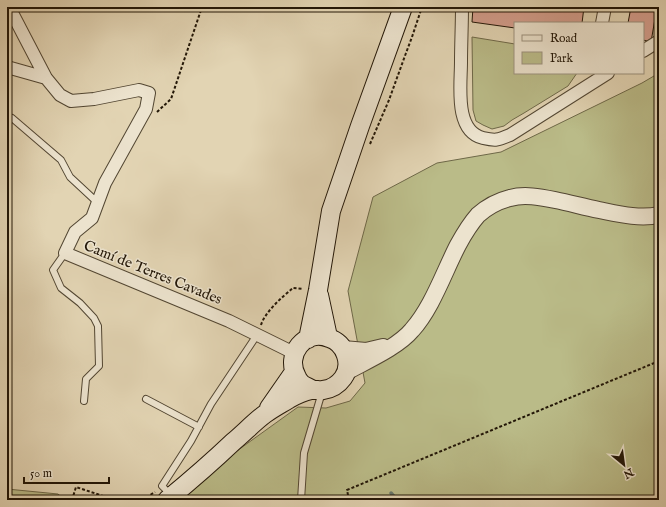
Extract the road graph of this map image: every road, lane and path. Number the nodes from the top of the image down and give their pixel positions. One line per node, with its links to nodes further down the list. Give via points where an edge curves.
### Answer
1 (9, 7): 11 (street)
2 (202, 7): 13 (path, via 171,99)
3 (403, 7): 18 (main road, via 331,211)
4 (462, 7): 12 (street, via 462,115 471,132 479,137 499,140 510,135)
5 (605, 7): 6 (street)
6 (602, 22)
7 (659, 41): 8 (street)
8 (644, 50)
9 (7, 67): 11 (street)
10 (605, 74): 12 (street)
11 (46, 78): 15 (street, Camí de Terres Cavades, via 60,95 70,101 139,90 149,93 146,109 105,183)
12 (591, 79)
13 (156, 114)
14 (12, 118): 15 (lane, via 61,160 70,177)
15 (98, 203): 17 (street, Camí de Terres Cavades, via 92,218 75,232)
16 (659, 215): 22 (street, via 618,214 529,196 510,198 492,205 478,215 462,237 418,323)
17 (65, 253): 19 (street, Camí de Terres Cavades, via 229,320); 30 (lane, via 53,270 61,288 80,303 98,326 100,366 86,379)
18 (318, 290): 20 (main road); 21 (main road)
19 (257, 335): 24 (street, Camí de Terres Cavades); 32 (lane, via 211,404)
20 (328, 337): 21 (main road); 23 (main road)
21 (308, 339): 24 (main road, via 300,344)
22 (394, 345): 23 (street, via 366,351); 27 (street)
23 (343, 349): 27 (main road, via 347,360)
24 (294, 353): 26 (main road)
25 (659, 361): 38 (path, via 347,490)
26 (294, 372): 28 (main road, via 302,384); 31 (main road)
27 (346, 372): 28 (main road, via 337,385)
28 (318, 390): 31 (main road, via 298,393); 37 (lane, via 304,453)
29 (146, 399): 32 (lane)
30 (84, 401)
31 (265, 414): 33 (main road)
32 (199, 427): 33 (lane)
33 (167, 494): 36 (path, via 156,491)
34 (72, 500): 35 (path, via 76,487)
35 (115, 500)
36 (142, 500)
37 (301, 500)
38 (350, 500)

